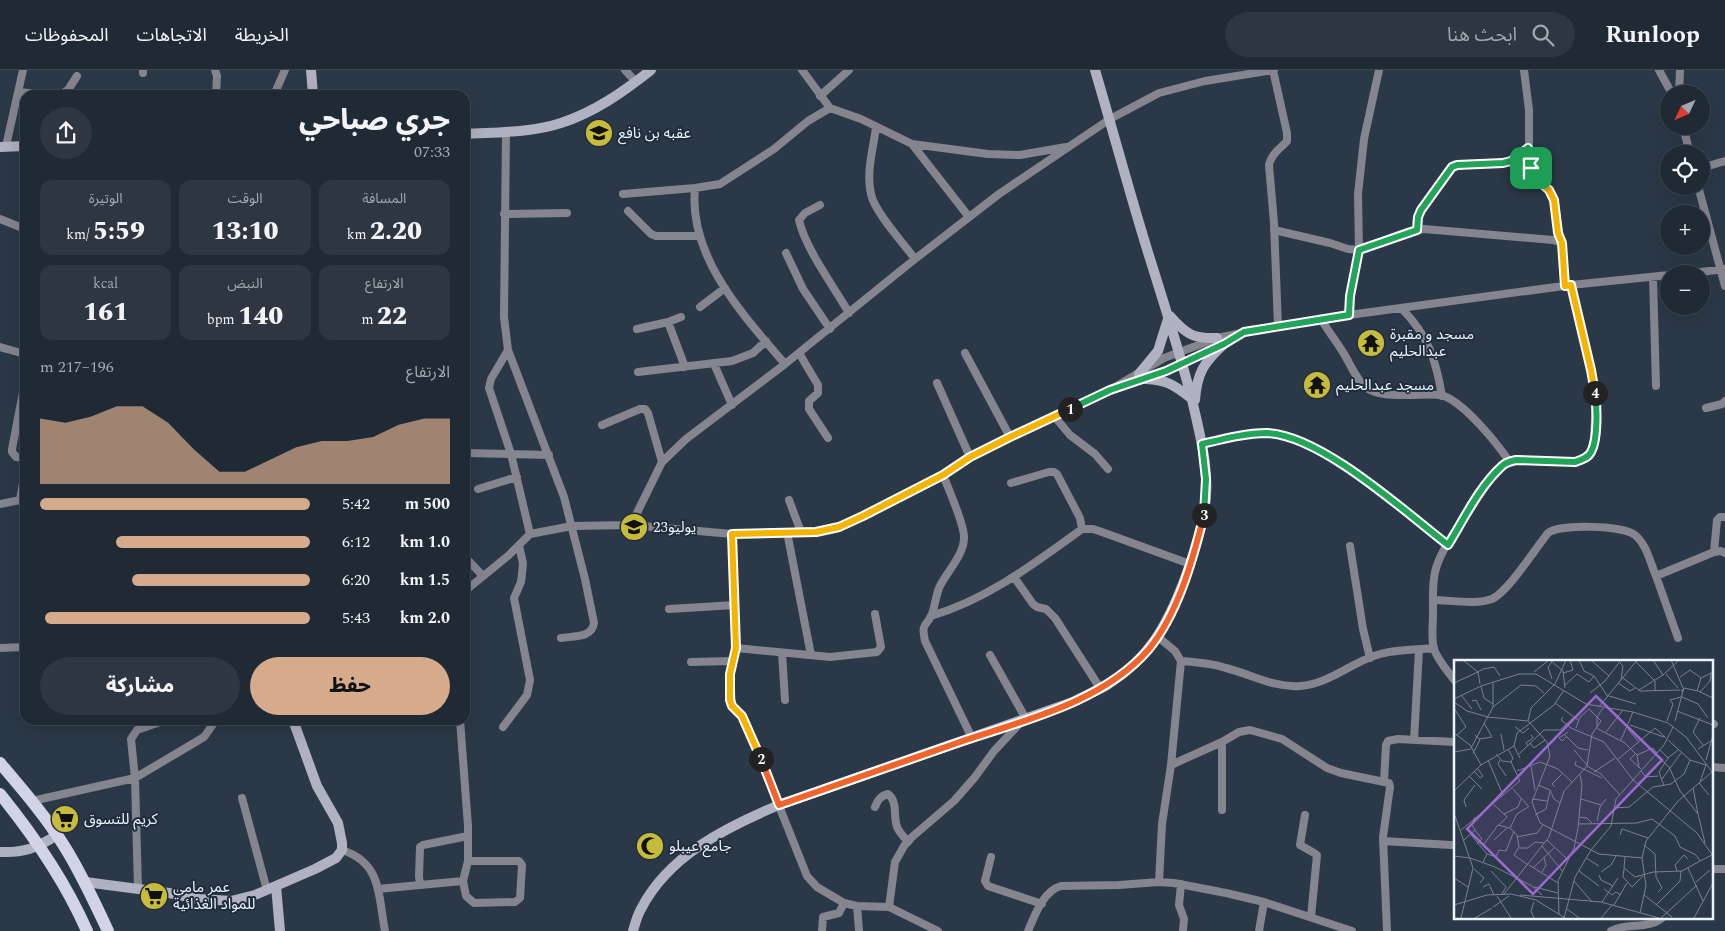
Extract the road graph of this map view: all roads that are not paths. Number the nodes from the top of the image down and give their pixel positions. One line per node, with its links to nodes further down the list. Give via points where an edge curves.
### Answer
1 (23, 70): 23 (street)
2 (216, 70): 20 (street)
3 (285, 70): 21 (street)
4 (311, 70): 22 (street)
5 (625, 70): 16 (street)
6 (651, 70): 16 (street)
7 (802, 70): 24 (street)
8 (849, 70): 24 (street)
9 (1095, 70): 26 (street)
10 (1274, 70): 26 (street, via 1205,81 1159,93); 47 (street, via 1287,133 1286,140 1274,152 1269,165)
11 (1379, 70): 51 (street, via 1364,139 1358,194)
12 (1524, 70): 34 (street, via 1530,110)
13 (1659, 70): 17 (street)
14 (1680, 70): 18 (street)
15 (77, 76): 19 (street)
16 (636, 82): 28 (street, via 608,102 567,120)
17 (1667, 85)
18 (1680, 85)
19 (68, 90)
20 (216, 90)
21 (276, 90)
22 (313, 90)
23 (19, 92): 31 (street)
24 (820, 96): 25 (street)
25 (830, 108): 27 (street); 37 (street, via 737,175 720,184)
26 (1110, 119): 33 (street); 63 (street)
27 (876, 128): 30 (street); 53 (street, via 869,177 871,195)
28 (506, 132): 29 (street); 43 (street)
29 (470, 134)
30 (912, 144): 33 (street, via 1020,155); 44 (street)
31 (3, 146): 32 (street)
32 (20, 146)
33 (1068, 147): 44 (street)
34 (1528, 148): 48 (street, via 1503,163 1452,167 1421,210); 50 (street, via 1534,177 1552,194)
35 (1725, 161): 36 (street)
36 (1710, 165)
37 (695, 188): 38 (street); 49 (street, via 695,215)
38 (623, 194)
39 (1701, 195): 54 (street)
40 (820, 205): 62 (street, via 799,220 806,240)
41 (628, 211): 49 (street, via 656,236)
42 (567, 213): 43 (street)
43 (504, 214): 74 (street, via 504,317)
44 (969, 216): 53 (street)
45 (0, 219): 46 (street)
46 (20, 227)
47 (1274, 230): 51 (street, via 1348,250); 68 (street)
48 (1417, 230): 50 (street); 51 (street)
49 (700, 236): 59 (street)
50 (1562, 243): 57 (street)
51 (1359, 250): 64 (street)
52 (786, 253): 69 (street, via 803,290)
53 (915, 259): 62 (street)
54 (1722, 270): 58 (street)
55 (1653, 277): 56 (street); 57 (street); 86 (street)
56 (1660, 277)
57 (1568, 285): 61 (street); 104 (street, via 1591,370 1596,403 1591,452 1583,460 1575,462)
58 (1725, 286)
59 (725, 288): 60 (street); 71 (street)
60 (700, 307)
61 (1402, 309): 64 (street); 87 (street, via 1426,339)
62 (849, 312): 69 (street)
63 (1168, 315): 72 (street, via 1191,335); 75 (street); 84 (street, via 1158,351)
64 (1349, 315): 66 (street)
65 (682, 317): 67 (street)
66 (1320, 319): 68 (street); 87 (street, via 1369,390)
67 (668, 322): 70 (street); 82 (street)
68 (1278, 326): 72 (street, via 1244,332)
69 (830, 328): 77 (street)
70 (637, 329)
71 (766, 341): 80 (street, via 753,353); 81 (street)
72 (1220, 341): 75 (street); 79 (street); 93 (street, via 1200,372)
73 (0, 348): 76 (street)
74 (508, 350): 100 (street, via 491,378 489,388); 101 (street)
75 (1180, 352): 79 (street); 84 (street, via 1164,358)
76 (20, 353)
77 (799, 353): 81 (street); 97 (street, via 818,386 818,393 809,401 809,409)
78 (964, 353): 96 (street)
79 (1182, 363): 84 (street); 88 (street)
80 (714, 364): 82 (street); 90 (street)
81 (785, 364): 90 (street)
82 (685, 367): 83 (street)
83 (638, 372)
84 (1142, 376): 88 (street, via 1171,383); 94 (street)
85 (937, 383): 103 (street)
86 (1656, 386)
87 (1442, 396): 104 (street, via 1460,405)
88 (1191, 398): 93 (street)
89 (1725, 401): 91 (street)
90 (732, 405): 105 (street, via 686,439)
91 (1706, 408)
92 (20, 409): 102 (street, via 12,452)
93 (1194, 411): 98 (street)
94 (1054, 416): 96 (street); 106 (street)
95 (602, 425): 105 (street, via 645,409)
96 (1010, 437): 103 (street)
97 (828, 438)
98 (1202, 444): 122 (street, via 1266,433 1294,438 1327,454); 128 (street, via 1205,511)
99 (470, 453): 100 (street)
100 (511, 454): 101 (street); 108 (street)
101 (549, 455): 116 (street)
102 (20, 457)
103 (970, 457): 107 (street)
104 (1508, 461): 122 (street, via 1480,493)
105 (662, 462): 115 (street)
106 (1108, 469)
107 (943, 475): 119 (street, via 839,527); 137 (street, via 964,536 961,551 938,590)
108 (517, 477): 110 (street); 120 (street)
109 (1011, 483): 117 (street, via 1049,472 1057,474 1080,518)
110 (478, 489)
111 (20, 500): 113 (street)
112 (789, 500): 119 (street)
113 (0, 504)
114 (1725, 517): 125 (street, via 1720,517 1717,522)
115 (631, 524): 116 (street); 121 (street)
116 (572, 526): 120 (street); 139 (street, via 594,623 588,634)
117 (1082, 529): 128 (street, via 1102,532); 131 (street)
118 (787, 532): 119 (street); 121 (street); 148 (street)
119 (800, 532)
120 (530, 534): 123 (street)
121 (732, 534): 134 (street)
122 (1448, 545): 133 (street, via 1436,571)
123 (519, 546): 129 (street); 161 (street, via 522,574 514,598 530,680 527,695)
124 (1350, 546): 149 (street)
125 (1714, 552): 126 (street); 130 (street)
126 (1725, 553)
127 (470, 562): 129 (street)
128 (1190, 564): 138 (street, via 1172,613)
129 (483, 576): 132 (street)
130 (1656, 576): 133 (street, via 1645,548 1630,531 1561,528 1548,533 1498,595 1478,601); 140 (street)
131 (1014, 577): 137 (street, via 952,610); 154 (street, via 1033,604 1046,609 1055,618)
132 (470, 587)
133 (1433, 600): 144 (street)
134 (735, 605): 135 (street); 143 (street)
135 (669, 609)
136 (875, 614): 148 (street, via 881,647 877,652 830,657)
137 (931, 616): 162 (street, via 923,630 926,641)
138 (1158, 637): 151 (street); 154 (street, via 1125,672)
139 (562, 638)
140 (1678, 638)
141 (20, 647): 142 (street)
142 (0, 648)
143 (736, 648): 146 (street); 150 (street)
144 (1434, 648): 145 (street); 153 (street)
145 (1419, 650): 149 (street, via 1388,652); 163 (street)
146 (782, 652): 148 (street); 155 (street)
147 (990, 654): 156 (street)
148 (811, 655)
149 (1370, 658): 151 (street, via 1317,683 1299,686 1273,683 1202,662)
150 (732, 661): 152 (street); 175 (street, via 732,706 746,723)
151 (1181, 661): 167 (street)
152 (690, 662)
153 (1452, 672)
154 (1100, 688): 156 (street)
155 (785, 700)
156 (1025, 720): 162 (street); 182 (street, via 994,751 954,801)
157 (152, 725): 170 (street, via 138,730 131,739)
158 (214, 725): 170 (street, via 204,737)
159 (295, 725): 185 (street, via 317,786 338,824)
160 (460, 725): 180 (street)
161 (503, 728)
162 (972, 738): 175 (street)
163 (1414, 740): 165 (street); 171 (street, via 1388,741)
164 (1222, 742): 167 (street); 171 (street, via 1244,730 1258,731 1282,739 1326,768); 177 (street)
165 (1454, 742)
166 (0, 763): 174 (main road)
167 (1171, 764): 193 (street, via 1162,824)
168 (1712, 768): 169 (street)
169 (1725, 768)
170 (135, 778): 174 (street); 197 (street)
171 (1384, 780): 181 (street, via 1390,787)
172 (0, 794): 183 (main road)
173 (242, 798): 196 (street)
174 (32, 801): 179 (main road)
175 (779, 805): 200 (street, via 807,876 816,887); 210 (street, via 734,826 688,854 658,883 641,909)
176 (875, 807): 182 (street, via 884,795 892,797 897,828)
177 (1222, 810)
178 (1306, 815): 204 (street, via 1300,845 1316,856)
179 (57, 835): 183 (street); 192 (main road)
180 (468, 836): 188 (street); 195 (street, via 420,847)
181 (1383, 841): 184 (street); 218 (street)
182 (908, 842): 203 (street, via 895,862)
183 (40, 845): 186 (street, via 27,851); 206 (main road)
184 (1450, 845)
185 (342, 850): 196 (street, via 336,858 315,870); 198 (street, via 360,857 367,864)
186 (0, 852)
187 (992, 857): 201 (street, via 985,881 988,886)
188 (468, 862): 191 (street); 191 (street, via 519,861 522,865 520,898 516,902 474,903 466,896)
189 (1712, 869): 190 (street)
190 (1725, 869)
191 (463, 881): 195 (street)
192 (85, 882): 197 (street); 207 (main road)
193 (1160, 882): 194 (street); 201 (street, via 1061,886 1047,894)
194 (1180, 884): 199 (street); 215 (street, via 1179,905)
195 (420, 885): 198 (street)
196 (272, 888): 197 (street, via 240,900 222,901); 208 (street)
197 (138, 889)
198 (378, 889): 209 (street)
199 (1264, 902): 204 (street); 216 (street)
200 (844, 903): 202 (street); 211 (street, via 839,912 823,917)
201 (1042, 904): 214 (street)
202 (858, 906): 203 (street); 212 (street)
203 (889, 907): 213 (street)
204 (1311, 917): 217 (street)
205 (1662, 918): 219 (street, via 1650,924 1620,926)
206 (87, 931)
207 (108, 931)
208 (280, 931)
209 (385, 931)
210 (633, 931)
211 (822, 931)
212 (859, 931)
213 (938, 931)
214 (1028, 931)
215 (1184, 931)
216 (1259, 931)
217 (1352, 931)
218 (1387, 931)
219 (1611, 931)

